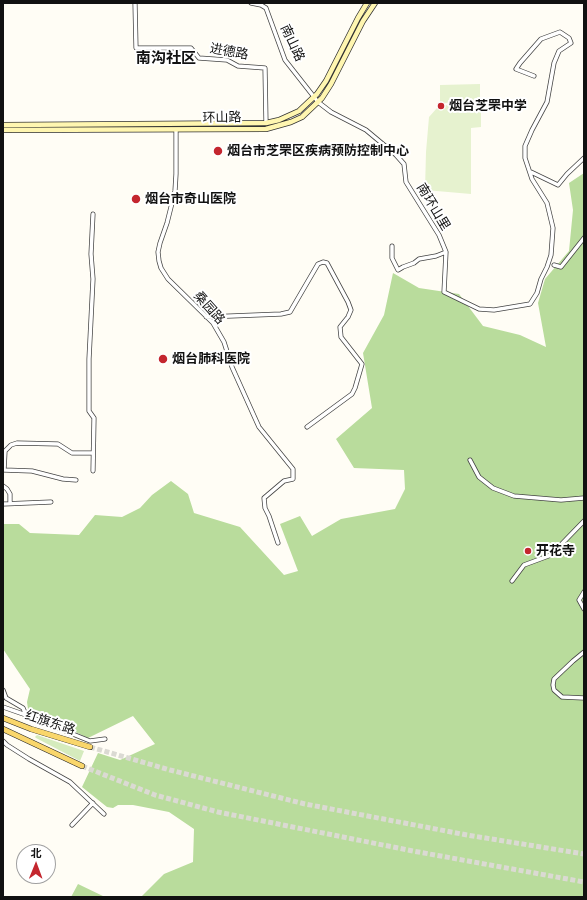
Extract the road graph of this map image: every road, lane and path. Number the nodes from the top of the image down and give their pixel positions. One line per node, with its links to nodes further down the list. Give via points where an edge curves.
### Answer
1 (135, 3): 8 (street, 进德路, via 136,48 191,48 199,58 227,60 238,66 265,68)
2 (251, 3): 6 (street, 南山路, via 266,8 286,60)
3 (367, 3): 6 (main road, 环山路, via 326,81)
4 (376, 3): 7 (main road, 环山路, via 363,21 331,84)
5 (534, 76): 13 (street, via 516,69 541,39 560,32 569,38 571,43 559,51 547,102 525,146 525,158)
6 (314, 97): 7 (street, 南环山里); 8 (main road, 环山路, via 289,117)
7 (318, 102): 11 (main road, 环山路, via 302,117 274,127); 17 (street, 南环山里, via 330,112 366,130 404,164 406,182 439,234)
8 (266, 123): 9 (main road, 环山路)
9 (3, 125)
10 (3, 130): 11 (main road, 环山路)
11 (176, 130): 19 (street, 桑园路, via 175,190 160,243 159,261 168,279)
12 (584, 158): 13 (street, via 558,185)
13 (531, 172): 17 (street, via 532,179 547,203 553,228 551,254 537,293 530,304 494,310 479,309 444,292)
14 (93, 214): 21 (street, via 89,410 94,418)
15 (584, 238): 18 (street, via 561,267)
16 (392, 246): 17 (street, via 392,258 398,270 419,259)
17 (446, 252)
18 (554, 265)
19 (206, 317): 20 (street, via 290,312 318,264 327,263 351,310 340,327 341,337 362,364 352,394); 32 (street, 桑园路, via 213,323 224,342 258,426 294,469 293,479 284,481 264,498 265,508)
20 (307, 427)
21 (93, 453): 23 (street, via 72,453 58,444 17,443 5,451); 24 (street)
22 (470, 460): 27 (street, via 479,477 493,488 514,496 561,500)
23 (4, 471): 25 (street, via 32,471)
24 (93, 471)
25 (76, 480)
26 (3, 486): 29 (street, via 10,494)
27 (584, 498)
28 (51, 502): 29 (street)
29 (10, 503): 30 (street)
30 (3, 504)
31 (584, 521): 33 (street, via 551,555 524,565)
32 (278, 543)
33 (512, 581)
34 (584, 592): 35 (street, via 579,600)
35 (584, 609)
36 (584, 652): 38 (street, via 554,679 553,685 554,690 562,697)
37 (3, 690): 40 (street, via 6,698 23,708)
38 (584, 698)
39 (3, 707): 40 (street)
40 (26, 715): 43 (street, via 90,741)
41 (3, 718): 45 (main road, 红旗东路)
42 (3, 729): 46 (main road, 红旗东路)
43 (105, 739)
44 (3, 741): 47 (street, via 29,760 70,782)
45 (90, 747)
46 (82, 766)
47 (93, 804): 48 (street); 49 (street)
48 (104, 814)
49 (72, 825)

